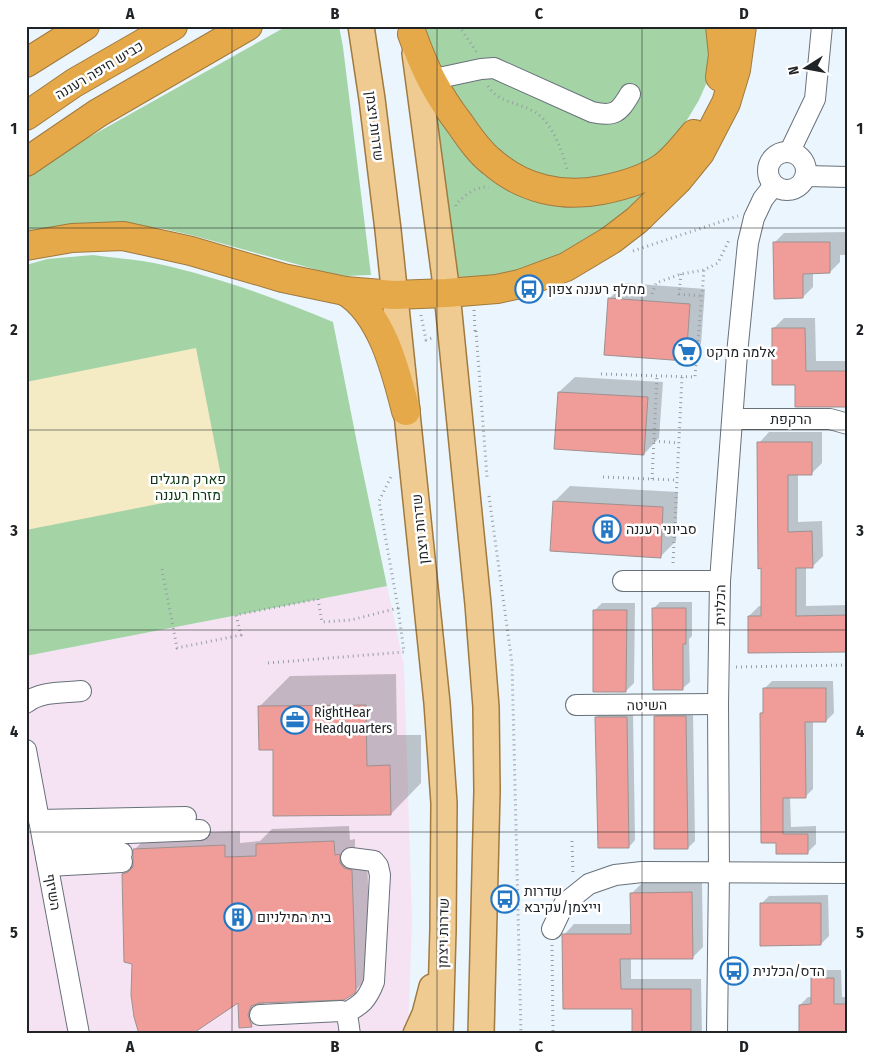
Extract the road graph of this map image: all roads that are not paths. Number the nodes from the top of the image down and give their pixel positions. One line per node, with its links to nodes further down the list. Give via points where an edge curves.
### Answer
1 (85, 26): 10 (highway)
2 (173, 26): 14 (highway, כביש חיפה רעננה, via 74,83)
3 (248, 26): 16 (highway, via 98,113)
4 (360, 26): 23 (main road, שדרות ויצמן, via 372,99)
5 (720, 26): 12 (highway, via 723,55 719,85 695,132 662,167 617,187 593,192 544,190 514,178 491,162 472,141)
6 (742, 26): 11 (highway)
7 (747, 26): 11 (street)
8 (822, 26): 15 (street, via 815,99)
9 (411, 30): 12 (highway); 22 (main road, via 440,230)
10 (26, 63)
11 (736, 70): 22 (highway, via 726,103 700,154 637,220 582,258 544,276 497,289)
12 (434, 80): 13 (street, via 494,68 605,115 623,107)
13 (630, 94)
14 (26, 116)
15 (790, 151): 17 (street, via 805,162); 19 (street, via 778,154 770,163 768,170)
16 (26, 162)
17 (806, 176): 18 (street); 19 (street, via 797,188 780,189)
18 (848, 177)
19 (774, 185): 25 (street, הכלנית, via 754,218 748,243)
20 (26, 246): 21 (highway, via 72,238 123,236)
21 (345, 292): 23 (highway); 24 (highway, via 356,298 375,322 395,370)
22 (459, 292): 23 (highway); 42 (main road, via 451,335 486,707)
23 (395, 304): 24 (main road, שדרות ויצמן)
24 (406, 411): 41 (main road, שדרות ויצמן, via 438,703 444,803)
25 (733, 419): 26 (street, הרקפת, via 830,419); 28 (street, הכלנית)
26 (848, 424)
27 (623, 581): 28 (street)
28 (720, 581): 31 (street, הכלנית)
29 (81, 691): 30 (street, via 42,695)
30 (26, 702)
31 (718, 704): 32 (street, השיטה); 37 (street, הכלנית)
32 (576, 705)
33 (26, 750): 34 (street, השיזף)
34 (39, 820): 35 (street, השיזף); 35 (street, via 193,824 56,836)
35 (46, 855): 39 (street, השיזף); 39 (street, via 122,863 61,879)
36 (351, 858): 43 (street, via 374,861 380,875 374,982 368,996)
37 (719, 872): 38 (street); 40 (street, via 615,875 589,884 564,904); 51 (street, הכלנית)
38 (848, 873)
39 (52, 886): 45 (street, השיזף)
40 (552, 929)
41 (443, 930): 47 (main road, via 425,1014); 48 (main road, שדרות ויצמן)
42 (482, 997): 49 (main road); 50 (main road)
43 (346, 1014): 44 (street, via 341,1011); 46 (street)
44 (260, 1015)
45 (79, 1034)
46 (350, 1034)
47 (416, 1034)
48 (440, 1034)
49 (481, 1034)
50 (495, 1034)
51 (717, 1034)

